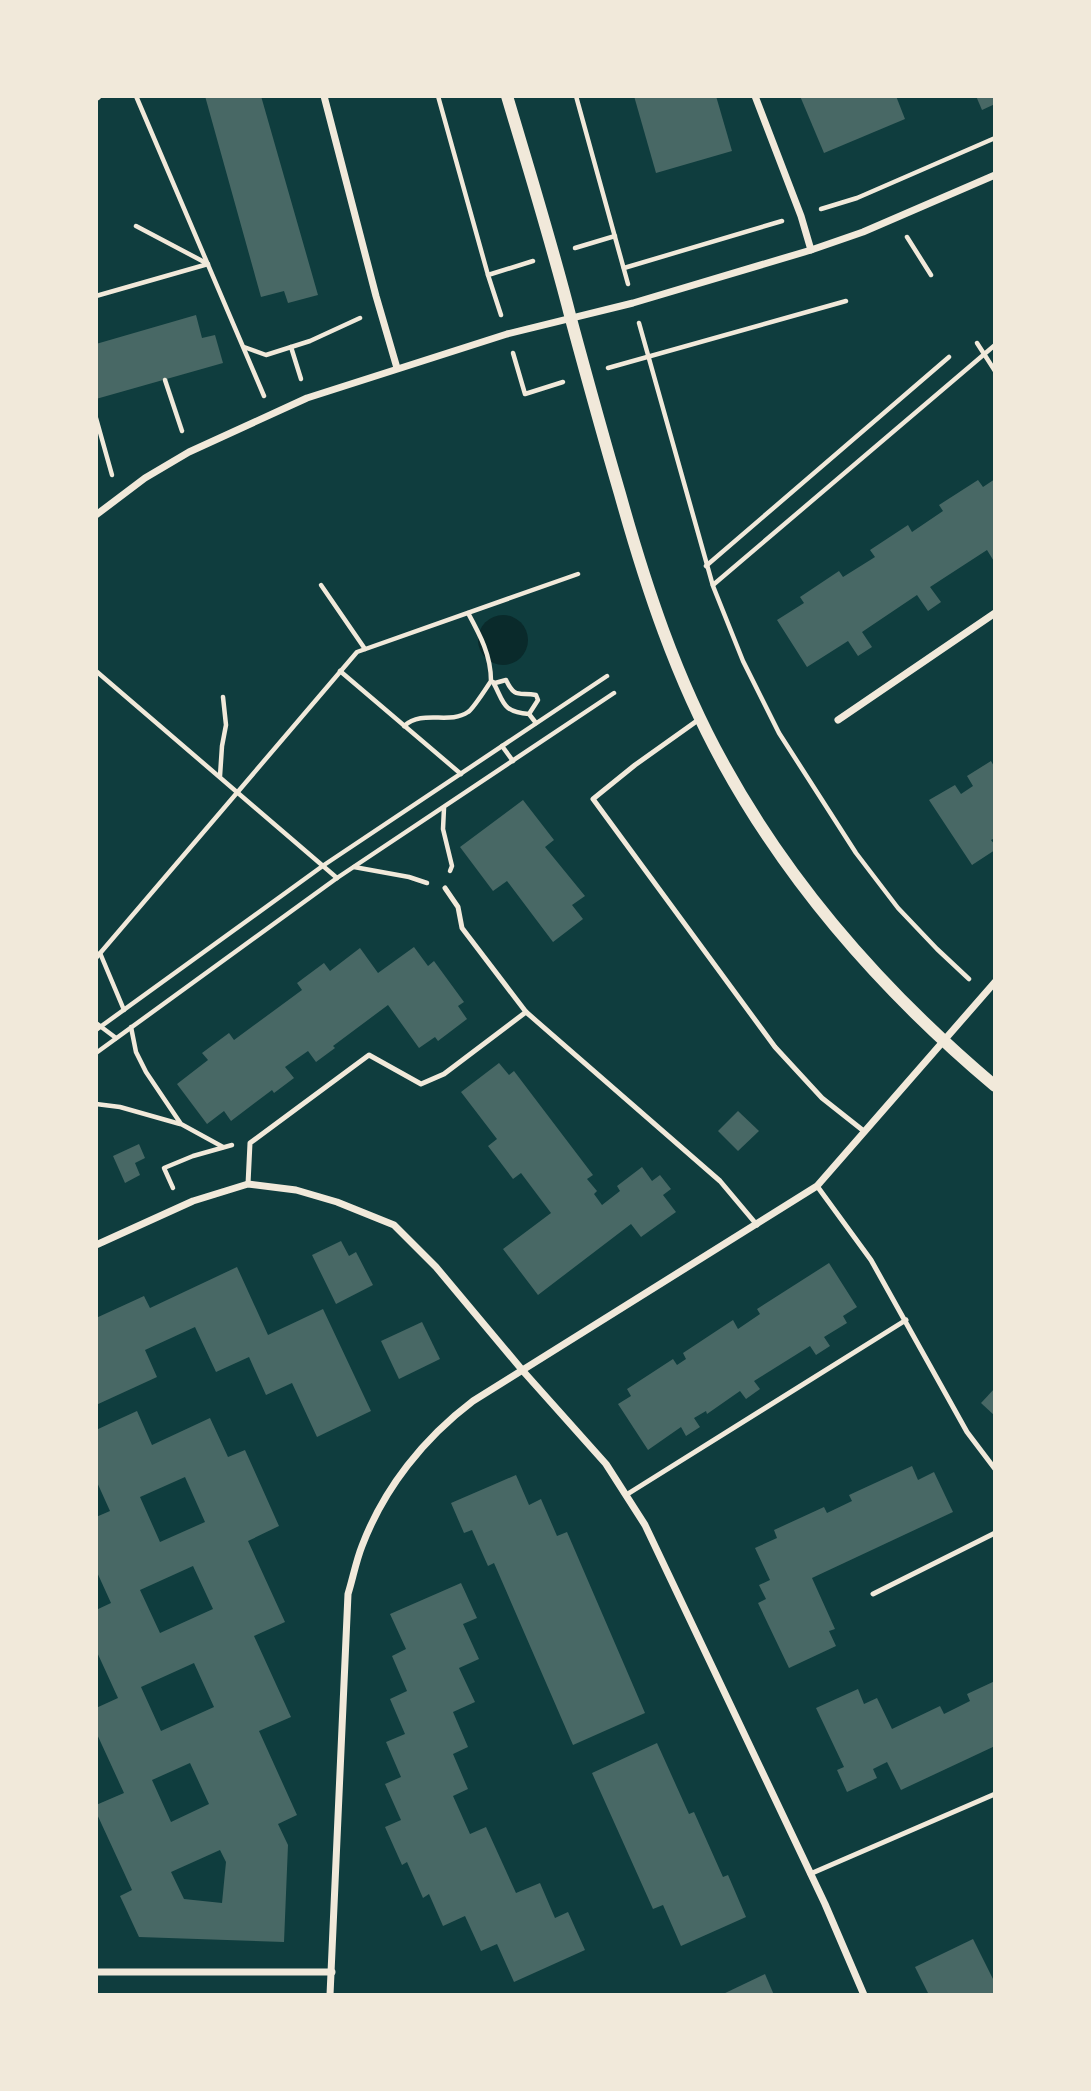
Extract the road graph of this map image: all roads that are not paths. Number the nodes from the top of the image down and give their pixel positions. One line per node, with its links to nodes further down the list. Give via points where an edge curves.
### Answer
1 (324, 96): 7 (street)
2 (507, 96): 6 (street)
3 (755, 96): 5 (street)
4 (995, 175): 5 (street)
5 (811, 250): 6 (street)
6 (571, 317): 7 (street); 10 (street, via 643,575)
7 (397, 368): 8 (street, via 271,412 189,452)
8 (96, 515)
9 (995, 613): 11 (street)
10 (701, 718): 15 (street, via 739,790 806,889 847,941); 17 (lane, via 593,799 775,1046 822,1098)
11 (838, 720)
12 (445, 888): 14 (lane, via 458,907 462,928)
13 (995, 982): 15 (street)
14 (526, 1012): 18 (lane, via 443,1074 421,1084 369,1055 250,1143); 20 (lane, via 720,1181)
15 (944, 1040): 16 (street); 17 (street)
16 (995, 1086)
17 (865, 1132): 19 (street)
18 (248, 1184): 21 (street, via 193,1200); 23 (street, via 306,1193 394,1225 436,1267)
19 (817, 1186): 20 (street); 22 (lane, via 872,1260)
20 (757, 1225): 23 (street)
21 (96, 1245)
22 (906, 1320): 24 (lane, via 967,1432); 25 (lane)
23 (523, 1371): 25 (street, via 606,1464); 31 (street, via 457,1413 426,1442 401,1473 362,1546 348,1594)
24 (995, 1469)
25 (626, 1495): 29 (street, via 645,1525)
26 (995, 1533): 27 (lane)
27 (873, 1594)
28 (995, 1794): 29 (lane)
29 (810, 1874): 33 (street)
30 (96, 1972): 31 (street)
31 (332, 1972): 32 (street)
32 (330, 1995)
33 (864, 1995)

